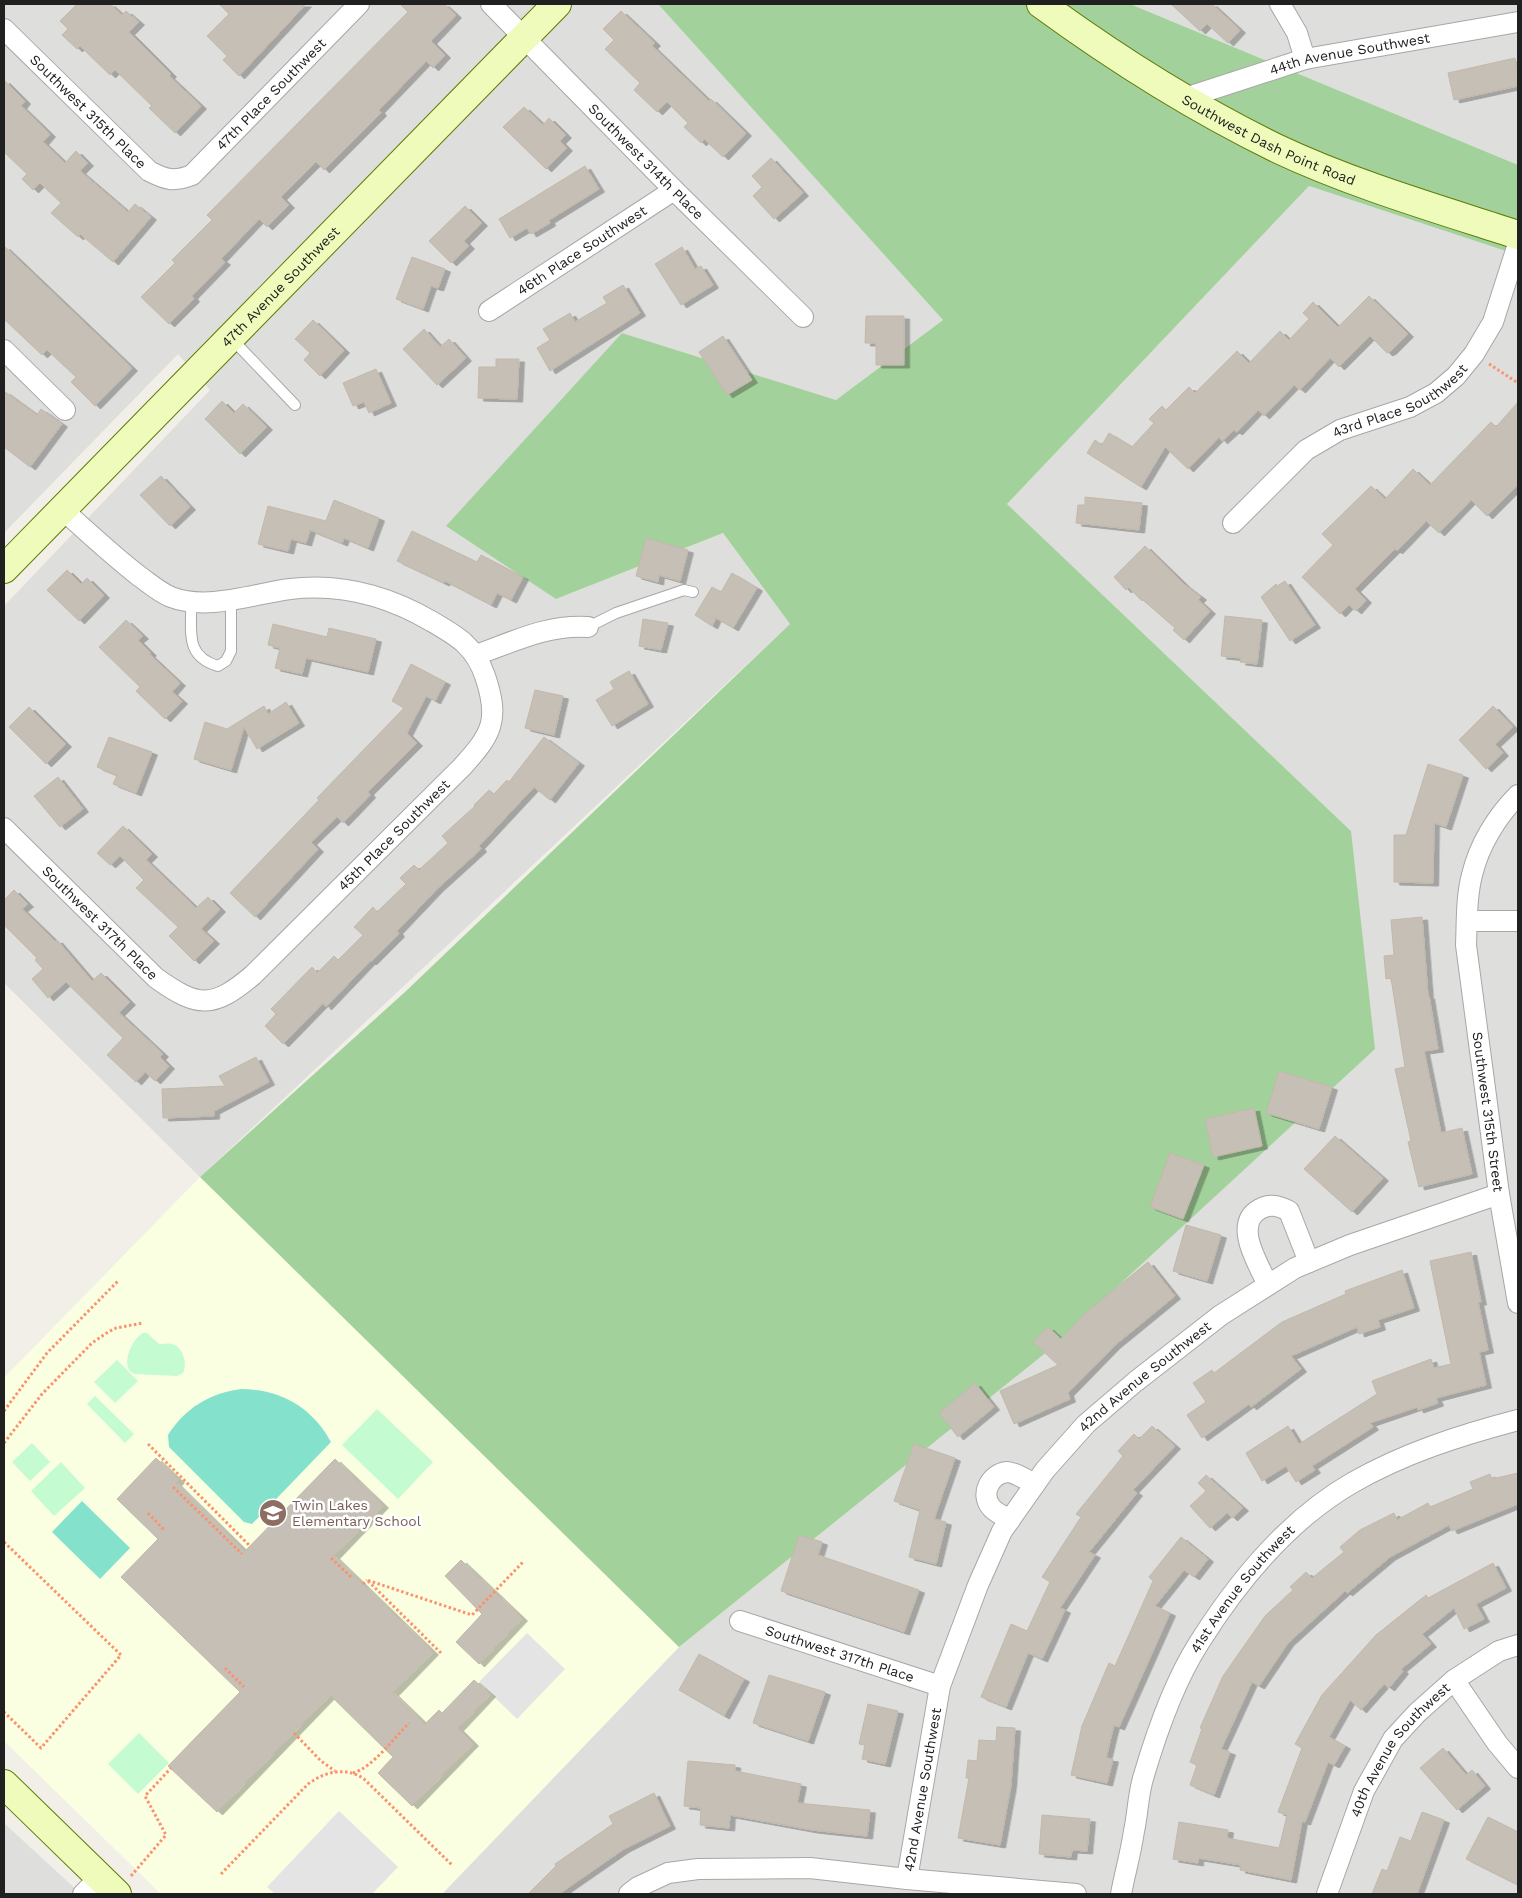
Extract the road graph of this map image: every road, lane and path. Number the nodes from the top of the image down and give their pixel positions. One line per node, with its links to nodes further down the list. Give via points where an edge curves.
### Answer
1 (359, 4): 11 (street, 47th Place Southwest, via 192,175)
2 (491, 4): 8 (street, Southwest 314th Place)
3 (558, 4): 8 (main road, 47th Avenue Southwest)
4 (1041, 4): 10 (main road, Southwest Dash Point Road, via 1134,69)
5 (1280, 4): 9 (street, via 1297,33)
6 (1518, 22): 9 (street, 44th Avenue Southwest)
7 (4, 28): 11 (street, Southwest 315th Place, via 149,171 163,178)
8 (525, 37): 12 (street, Southwest 314th Place); 17 (main road, 47th Avenue Southwest)
9 (1305, 59): 10 (street, 44th Avenue Southwest)
10 (1185, 98): 13 (main road, Southwest Dash Point Road, via 1278,148 1361,182)
11 (179, 180)
12 (674, 190): 15 (street, 46th Place Southwest); 16 (street, Southwest 314th Place)
13 (1518, 235)
14 (1518, 244): 19 (street, 43rd Place Southwest, via 1493,322)
15 (489, 311)
16 (803, 317)
17 (230, 338): 21 (lane); 23 (main road, 47th Avenue Southwest)
18 (4, 350): 22 (street)
19 (1474, 354): 20 (path); 24 (street, 43rd Place Southwest, via 1436,394 1410,407 1340,430 1306,450)
20 (1518, 383)
21 (295, 404)
22 (66, 410)
23 (62, 509): 25 (main road, 47th Avenue Southwest); 28 (street, via 154,587 170,597)
24 (1232, 523)
25 (4, 569)
26 (693, 592): 29 (lane, via 684,590 616,613)
27 (231, 599): 28 (street, 45th Place Southwest); 28 (lane, via 231,651 226,662 218,666 197,654 192,642); 30 (street, 45th Place Southwest, via 292,589 348,589 376,596 418,614 453,634)
28 (191, 602)
29 (588, 627): 30 (street, via 556,627)
30 (476, 655): 35 (street, 45th Place Southwest, via 494,705 489,729 474,754 253,975 232,992)
31 (1518, 795): 33 (street, Southwest 315th Street, via 1480,850 1471,876)
32 (4, 828): 35 (street, Southwest 317th Place, via 156,978 180,995)
33 (1467, 921): 34 (street); 36 (street, Southwest 315th Street, via 1466,945)
34 (1518, 921)
35 (208, 1001)
36 (1499, 1194): 37 (street, 42nd Avenue Southwest); 40 (street, Southwest 315th Street)
37 (1309, 1262): 39 (street, 42nd Avenue Southwest); 39 (street, via 1289,1211 1274,1205 1258,1210 1248,1222 1247,1238)
38 (119, 1280): 42 (path, via 47,1353)
39 (1268, 1285): 46 (street, 42nd Avenue Southwest, via 1221,1315 1135,1382 1086,1424)
40 (1518, 1303)
41 (143, 1323): 44 (path, via 116,1328 92,1343 42,1394)
42 (4, 1411)
43 (1518, 1420): 80 (street, 41st Avenue Southwest, via 1413,1453 1352,1483 1297,1522 1265,1555 1198,1644 1177,1685 1143,1777)
44 (4, 1444)
45 (148, 1444): 52 (path)
46 (1035, 1484): 49 (street, 42nd Avenue Southwest); 49 (street, via 1009,1472 996,1475 991,1480 986,1498 991,1508)
47 (173, 1487): 53 (path)
48 (148, 1513): 50 (path)
49 (1010, 1520): 64 (street, 42nd Avenue Southwest, via 978,1585)
50 (165, 1531)
51 (4, 1542): 66 (path, via 121,1655 42,1748)
52 (250, 1546)
53 (242, 1554)
54 (331, 1558): 56 (path)
55 (524, 1561): 57 (path, via 472,1615)
56 (351, 1577)
57 (367, 1580): 58 (path); 61 (path)
58 (363, 1584)
59 (740, 1621): 64 (street, Southwest 317th Place)
60 (1518, 1645): 63 (street, 40th Avenue Southwest, via 1499,1651)
61 (441, 1653)
62 (225, 1668): 65 (path)
63 (1454, 1680): 70 (street); 81 (street, 40th Avenue Southwest, via 1417,1712 1393,1739 1364,1790)
64 (940, 1686): 76 (street, 42nd Avenue Southwest)
65 (244, 1687)
66 (4, 1712)
67 (409, 1722): 72 (path, via 370,1762)
68 (294, 1733): 71 (path, via 321,1761)
69 (171, 1768): 77 (path, via 144,1796 166,1835)
70 (1518, 1768)
71 (338, 1772): 72 (path); 75 (path, via 321,1775 308,1784)
72 (353, 1773): 74 (path, via 364,1779)
73 (4, 1784): 77 (main road)
74 (452, 1865)
75 (221, 1874)
76 (908, 1879): 78 (street, 42nd Avenue Southwest, via 810,1868 698,1869 668,1873); 79 (street)
77 (104, 1890)
78 (629, 1894)
79 (1076, 1894)
80 (1121, 1894)
81 (1327, 1894)

